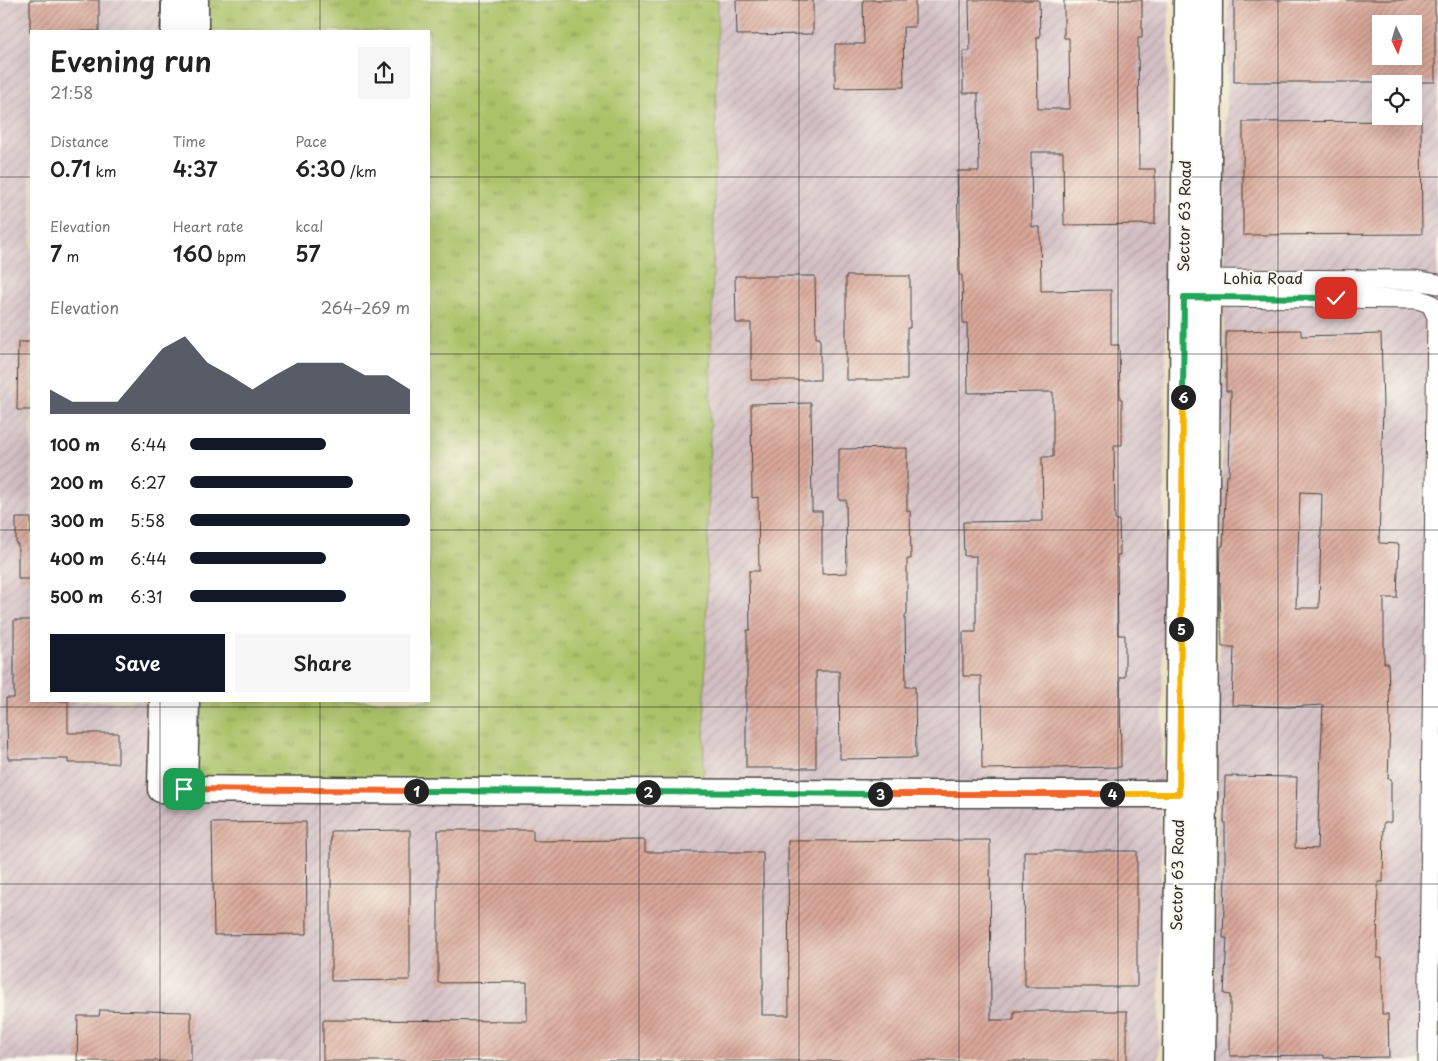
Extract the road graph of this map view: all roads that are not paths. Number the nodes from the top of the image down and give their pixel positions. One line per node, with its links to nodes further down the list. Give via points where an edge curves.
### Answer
1 (175, 0): 5 (street)
2 (195, 0): 6 (street)
3 (1187, 0): 8 (street, Sector 63 Road)
4 (1209, 0): 8 (street, Sector 63 Road)
5 (174, 30)
6 (195, 30)
7 (1438, 284): 8 (street, Lohia Road, via 1415,280)
8 (1196, 288): 9 (street, Lohia Road, via 1418,299 1431,304 1436,317); 14 (street, Sector 63 Road)
9 (1436, 524): 10 (street, Lohia Road)
10 (1436, 545): 17 (street, Lohia Road)
11 (163, 702): 13 (street)
12 (186, 702): 13 (street)
13 (173, 789): 14 (street)
14 (1192, 794): 15 (street, Sector 63 Road); 16 (street, Sector 63 Road)
15 (1176, 1061)
16 (1201, 1061)
17 (1428, 1061)

